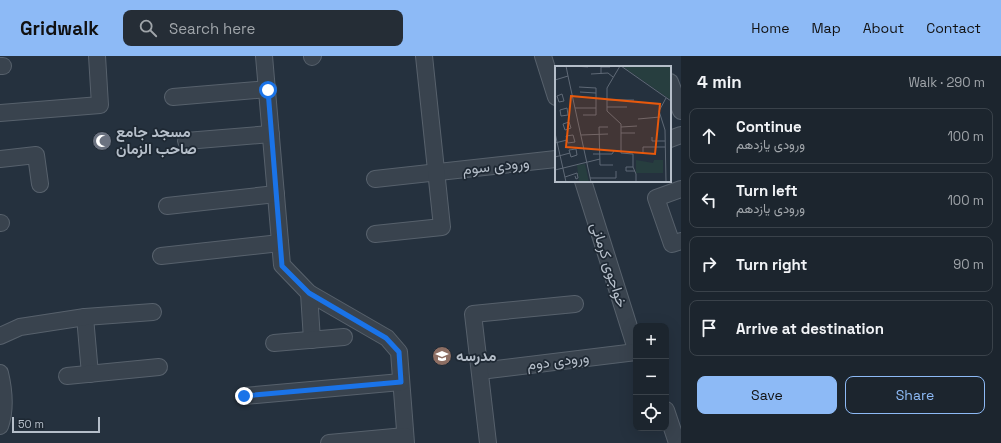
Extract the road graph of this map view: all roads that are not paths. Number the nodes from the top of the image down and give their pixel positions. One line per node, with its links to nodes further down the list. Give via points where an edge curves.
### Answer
1 (97, 56): 12 (street, via 100,105)
2 (264, 56): 8 (street)
3 (424, 56): 19 (street)
4 (543, 56): 9 (street)
5 (551, 56): 6 (street)
6 (555, 70)
7 (671, 84): 11 (street)
8 (268, 90): 10 (street); 13 (street)
9 (555, 94)
10 (173, 97)
11 (681, 109)
12 (0, 113)
13 (271, 134): 16 (street); 25 (street)
14 (681, 135): 15 (street)
15 (671, 139)
16 (186, 141)
17 (0, 159): 23 (street, via 36,155)
18 (555, 159): 19 (street, ورودی سوم)
19 (436, 172): 20 (street, ورودی سوم); 27 (street, via 442,227)
20 (374, 179)
21 (583, 182): 38 (street, خواجوی کرمانی)
22 (591, 182): 35 (street, خواجوی کرمانی)
23 (40, 184)
24 (681, 189): 28 (street, via 656,198 672,244)
25 (276, 194): 26 (street); 29 (street)
26 (167, 206)
27 (374, 234)
28 (681, 241)
29 (280, 243): 30 (street); 31 (street, via 282,266)
30 (161, 256)
31 (309, 293): 39 (street); 47 (street, via 386,338 399,352)
32 (575, 304): 43 (street, via 473,314)
33 (153, 312): 34 (street)
34 (85, 317): 36 (street, via 20,327); 45 (street)
35 (637, 323)
36 (0, 336)
37 (344, 337): 39 (street)
38 (633, 339)
39 (312, 340): 40 (street)
40 (274, 343)
41 (633, 352): 43 (street, ورودی دوم)
42 (159, 367): 45 (street)
43 (480, 371): 54 (street)
44 (0, 373): 50 (street, via 4,405)
45 (90, 374): 46 (street)
46 (67, 376)
47 (401, 382): 48 (street); 52 (street)
48 (244, 396)
49 (669, 419): 56 (street)
50 (0, 426)
51 (662, 431): 55 (street)
52 (405, 440): 53 (street)
53 (329, 443)
54 (488, 443)
55 (666, 443)
56 (677, 443)

